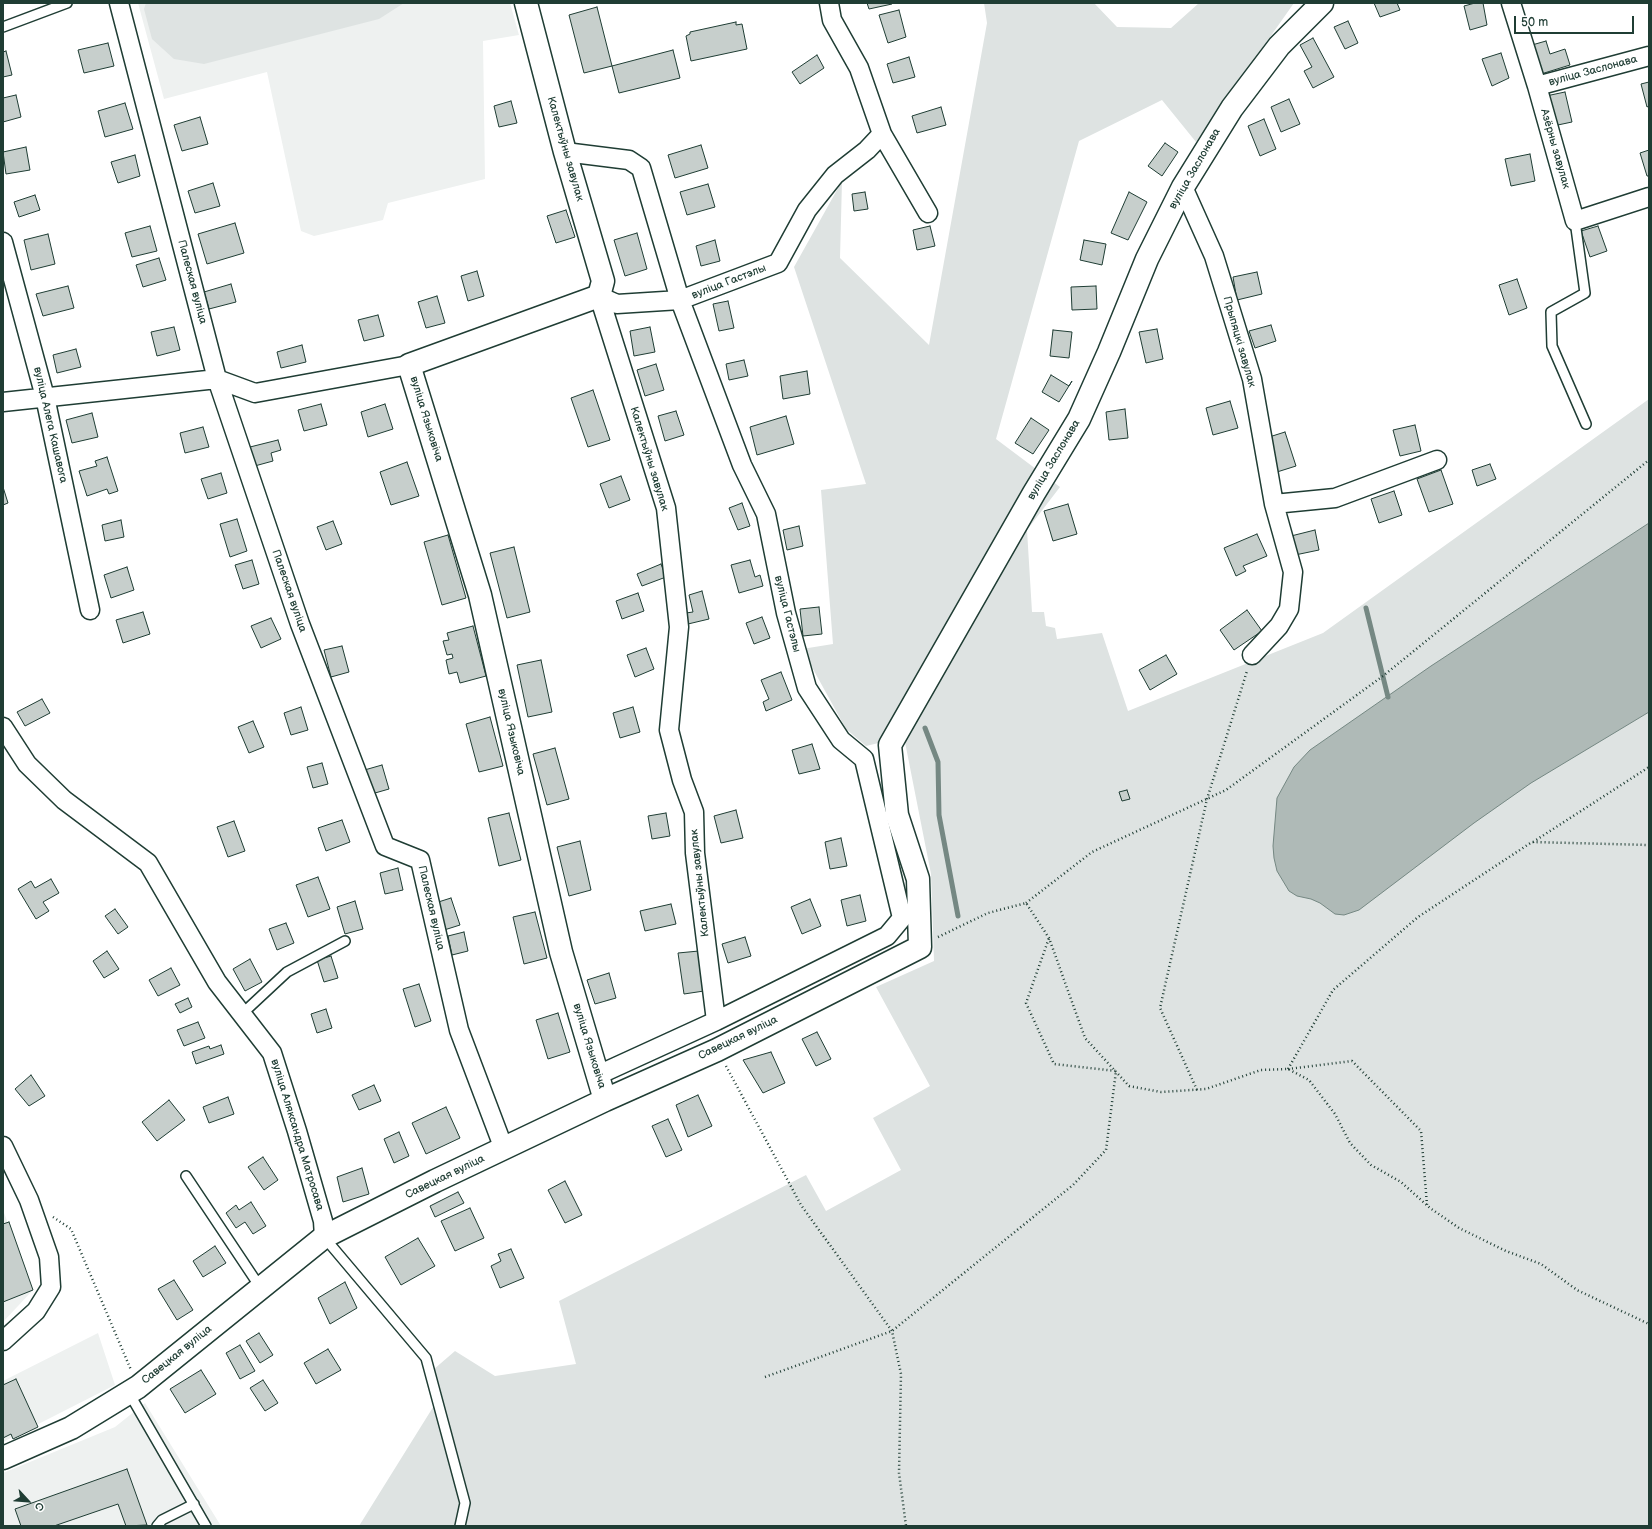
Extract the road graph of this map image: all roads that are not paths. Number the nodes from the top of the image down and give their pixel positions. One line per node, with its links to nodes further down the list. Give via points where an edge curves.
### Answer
1 (66, 3): 7 (lane)
2 (119, 3): 20 (street, Палеская вуліца)
3 (526, 3): 11 (street, Калектыўны завулак)
4 (829, 3): 10 (street, via 832,20 859,68)
5 (1322, 3): 12 (street, вуліца Заслонава, via 1279,46 1232,108)
6 (1511, 3): 9 (street, Азёрны завулак)
7 (3, 27)
8 (1649, 56): 9 (street, вуліца Заслонава)
9 (1537, 86): 15 (street, Азёрны завулак)
10 (882, 134): 14 (street); 18 (street, вуліца Гастэлы, via 867,150 835,175 807,210 778,263)
11 (565, 152): 17 (street, Калектыўны завулак, via 603,281); 18 (street, вуліца Гастэлы, via 629,160 641,168)
12 (1182, 187): 25 (street, Прыпяцкі завулак, via 1214,256 1252,379); 30 (street, вуліца Заслонава, via 1147,259 1079,418 890,745 897,815 918,879)
13 (1649, 197): 15 (street)
14 (928, 213)
15 (1575, 221): 23 (lane, via 1585,293 1551,312 1552,346)
16 (3, 242): 21 (street, вуліца Алега Кашавога)
17 (599, 296): 18 (street, вуліца Гастэлы, via 617,304); 19 (street); 32 (street, Калектыўны завулак, via 666,508 679,627 669,730 682,780 694,812 695,853)
18 (680, 300): 32 (street, вуліца Гастэлы, via 742,465 766,514 786,613 807,688 841,740 864,759 902,918 887,936)
19 (409, 365): 20 (street, via 255,393); 33 (street, вуліца Языковіча, via 480,595 561,952)
20 (217, 379): 21 (street); 36 (street, Палеская вуліца, via 300,624 385,846 420,860 459,1030)
21 (45, 397): 22 (street); 26 (street, вуліца Алега Кашавога)
22 (3, 402)
23 (1586, 424)
24 (1437, 460): 25 (street, via 1335,498)
25 (1274, 504): 27 (street, Прыпяцкі завулак, via 1293,572 1289,609 1279,626)
26 (90, 610)
27 (1252, 655)
28 (3, 727): 31 (street, вуліца Аляксандра Матросава, via 26,764 64,800 148,863 217,982)
29 (345, 941): 31 (lane, via 287,972)
30 (920, 946): 34 (street, Савецкая вуліца, via 717,1050)
31 (243, 1014): 38 (street, вуліца Аляксандра Матросава, via 272,1053 323,1221)
32 (716, 1020): 33 (street)
33 (598, 1075): 34 (street, вуліца Языковіча)
34 (605, 1100): 36 (street, Савецкая вуліца)
35 (3, 1146): 40 (street, via 29,1200 49,1257 50,1287 36,1311)
36 (504, 1149): 38 (street, Савецкая вуліца)
37 (186, 1176): 39 (lane)
38 (324, 1237): 39 (street, Савецкая вуліца); 46 (lane, via 426,1358 465,1503)
39 (260, 1287): 41 (street, Савецкая вуліца)
40 (3, 1341)
41 (134, 1390): 42 (street, Савецкая вуліца, via 71,1428); 43 (lane)
42 (3, 1458)
43 (194, 1504): 44 (lane, via 162,1520); 45 (lane)
44 (157, 1526)
45 (206, 1526)
46 (460, 1526)

